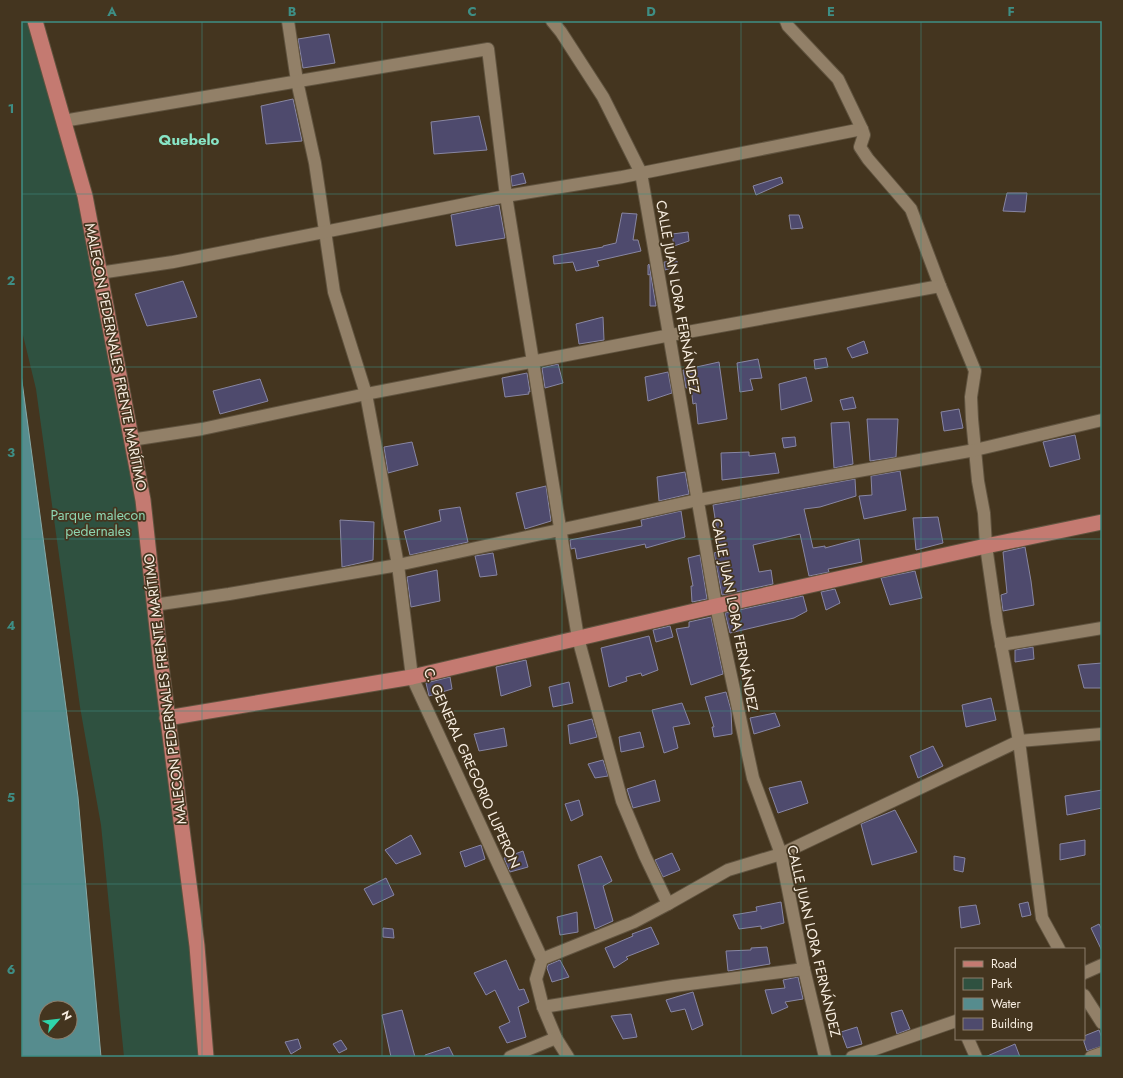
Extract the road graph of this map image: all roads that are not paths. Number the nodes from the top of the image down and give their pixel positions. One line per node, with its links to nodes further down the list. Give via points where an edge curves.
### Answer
1 (34, 21): 6 (main road, MALECON PEDERNALES FRENTE MARÍTIMO)
2 (288, 21): 5 (street, C. GENERAL GREGORIO LUPERON)
3 (552, 21): 8 (street, CALLE JUAN LORA FERNÁNDEZ, via 603,97)
4 (786, 21): 7 (street, via 838,79)
5 (298, 81): 6 (street); 9 (street, via 488,49); 10 (street, C. GENERAL GREGORIO LUPERON, via 315,163)
6 (63, 121): 11 (main road, MALECON PEDERNALES FRENTE MARÍTIMO, via 85,196)
7 (862, 129): 8 (street); 12 (street, via 864,135 860,147 911,209)
8 (641, 173): 9 (street); 18 (street, CALLE JUAN LORA FERNÁNDEZ)
9 (506, 196): 10 (street); 13 (street)
10 (325, 232): 11 (street, via 173,262); 14 (street, C. GENERAL GREGORIO LUPERON, via 334,292)
11 (99, 273): 16 (main road, MALECON PEDERNALES FRENTE MARÍTIMO)
12 (940, 286): 13 (street); 17 (street, via 975,371 971,397)
13 (532, 362): 14 (street); 20 (street)
14 (366, 394): 16 (street, via 202,429); 22 (street, C. GENERAL GREGORIO LUPERON)
15 (1102, 420): 17 (street)
16 (131, 440): 23 (main road, MALECON PEDERNALES FRENTE MARÍTIMO, via 143,500)
17 (975, 450): 18 (street); 21 (street)
18 (698, 500): 20 (street); 24 (street, CALLE JUAN LORA FERNÁNDEZ)
19 (1102, 522): 21 (main road)
20 (560, 529): 22 (street); 26 (street)
21 (986, 546): 24 (main road); 27 (street)
22 (398, 565): 23 (street); 28 (street, C. GENERAL GREGORIO LUPERON)
23 (154, 605): 29 (main road, MALECON PEDERNALES FRENTE MARÍTIMO)
24 (716, 606): 26 (main road); 32 (street, CALLE JUAN LORA FERNÁNDEZ, via 752,778)
25 (1102, 628): 27 (street)
26 (578, 638): 28 (main road); 33 (street, via 622,801)
27 (1001, 645): 31 (street)
28 (412, 676): 29 (main road); 35 (street, C. GENERAL GREGORIO LUPERON)
29 (167, 718): 46 (main road, MALECON PEDERNALES FRENTE MARÍTIMO, via 197,946)
30 (1102, 734): 31 (street)
31 (1019, 741): 32 (street); 34 (street, via 1042,918)
32 (781, 854): 33 (street, via 728,870); 37 (street, CALLE JUAN LORA FERNÁNDEZ)
33 (668, 904): 35 (street, via 634,922)
34 (1057, 948)
35 (542, 959): 40 (street, via 536,979)
36 (1102, 965): 38 (street)
37 (804, 969): 40 (street); 49 (street, CALLE JUAN LORA FERNÁNDEZ)
38 (1085, 973)
39 (1085, 997): 42 (street)
40 (543, 1007): 43 (street)
41 (955, 1021): 50 (street)
42 (1102, 1023)
43 (556, 1038): 47 (street); 48 (street)
44 (968, 1040): 51 (street)
45 (1102, 1053): 52 (street)
46 (206, 1057)
47 (510, 1057)
48 (568, 1057)
49 (825, 1057)
50 (852, 1057)
51 (976, 1057)
52 (1091, 1057)

